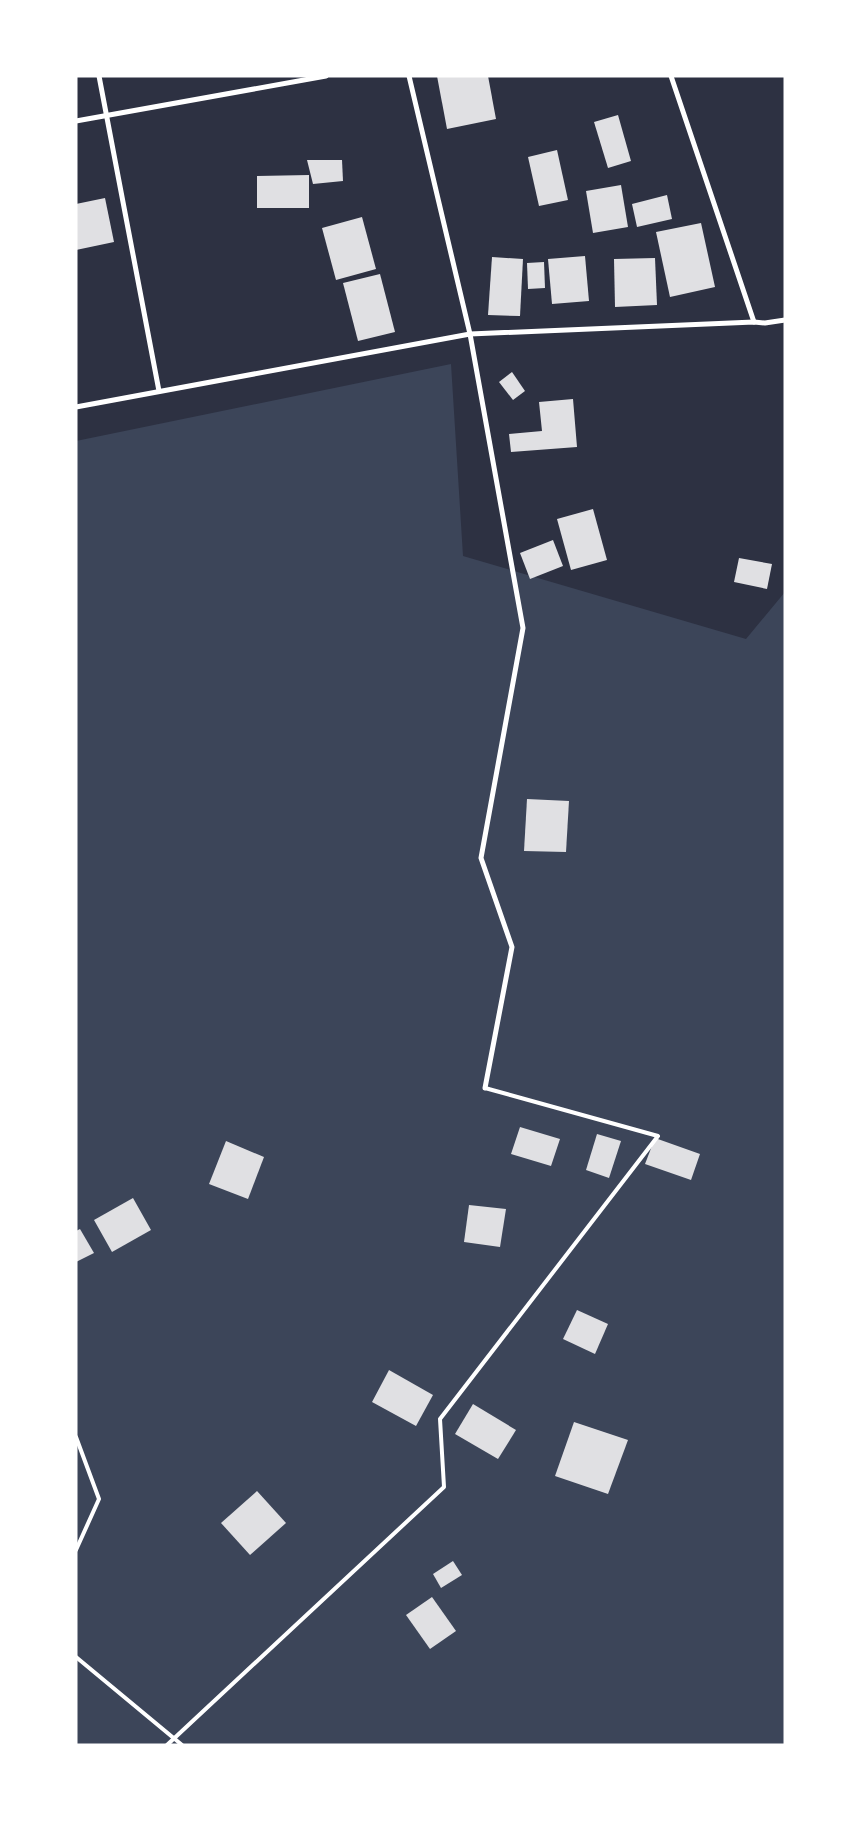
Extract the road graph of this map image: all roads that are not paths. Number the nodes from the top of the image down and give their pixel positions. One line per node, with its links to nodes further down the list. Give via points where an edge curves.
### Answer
1 (99, 76): 5 (street)
2 (326, 76): 5 (street)
3 (409, 76): 9 (street)
4 (671, 76): 8 (street)
5 (107, 117): 6 (street); 10 (street)
6 (76, 121)
7 (785, 320): 8 (street)
8 (754, 322): 9 (street)
9 (470, 334): 10 (street); 12 (street, via 523,628 481,858 512,947)
10 (159, 392): 11 (street)
11 (76, 407)
12 (485, 1088): 16 (lane, via 658,1136 440,1419 444,1486)
13 (76, 1437): 14 (lane, via 99,1499)
14 (76, 1550)
15 (76, 1657): 16 (lane)
16 (175, 1739): 17 (lane); 18 (lane)
17 (167, 1745)
18 (182, 1745)

